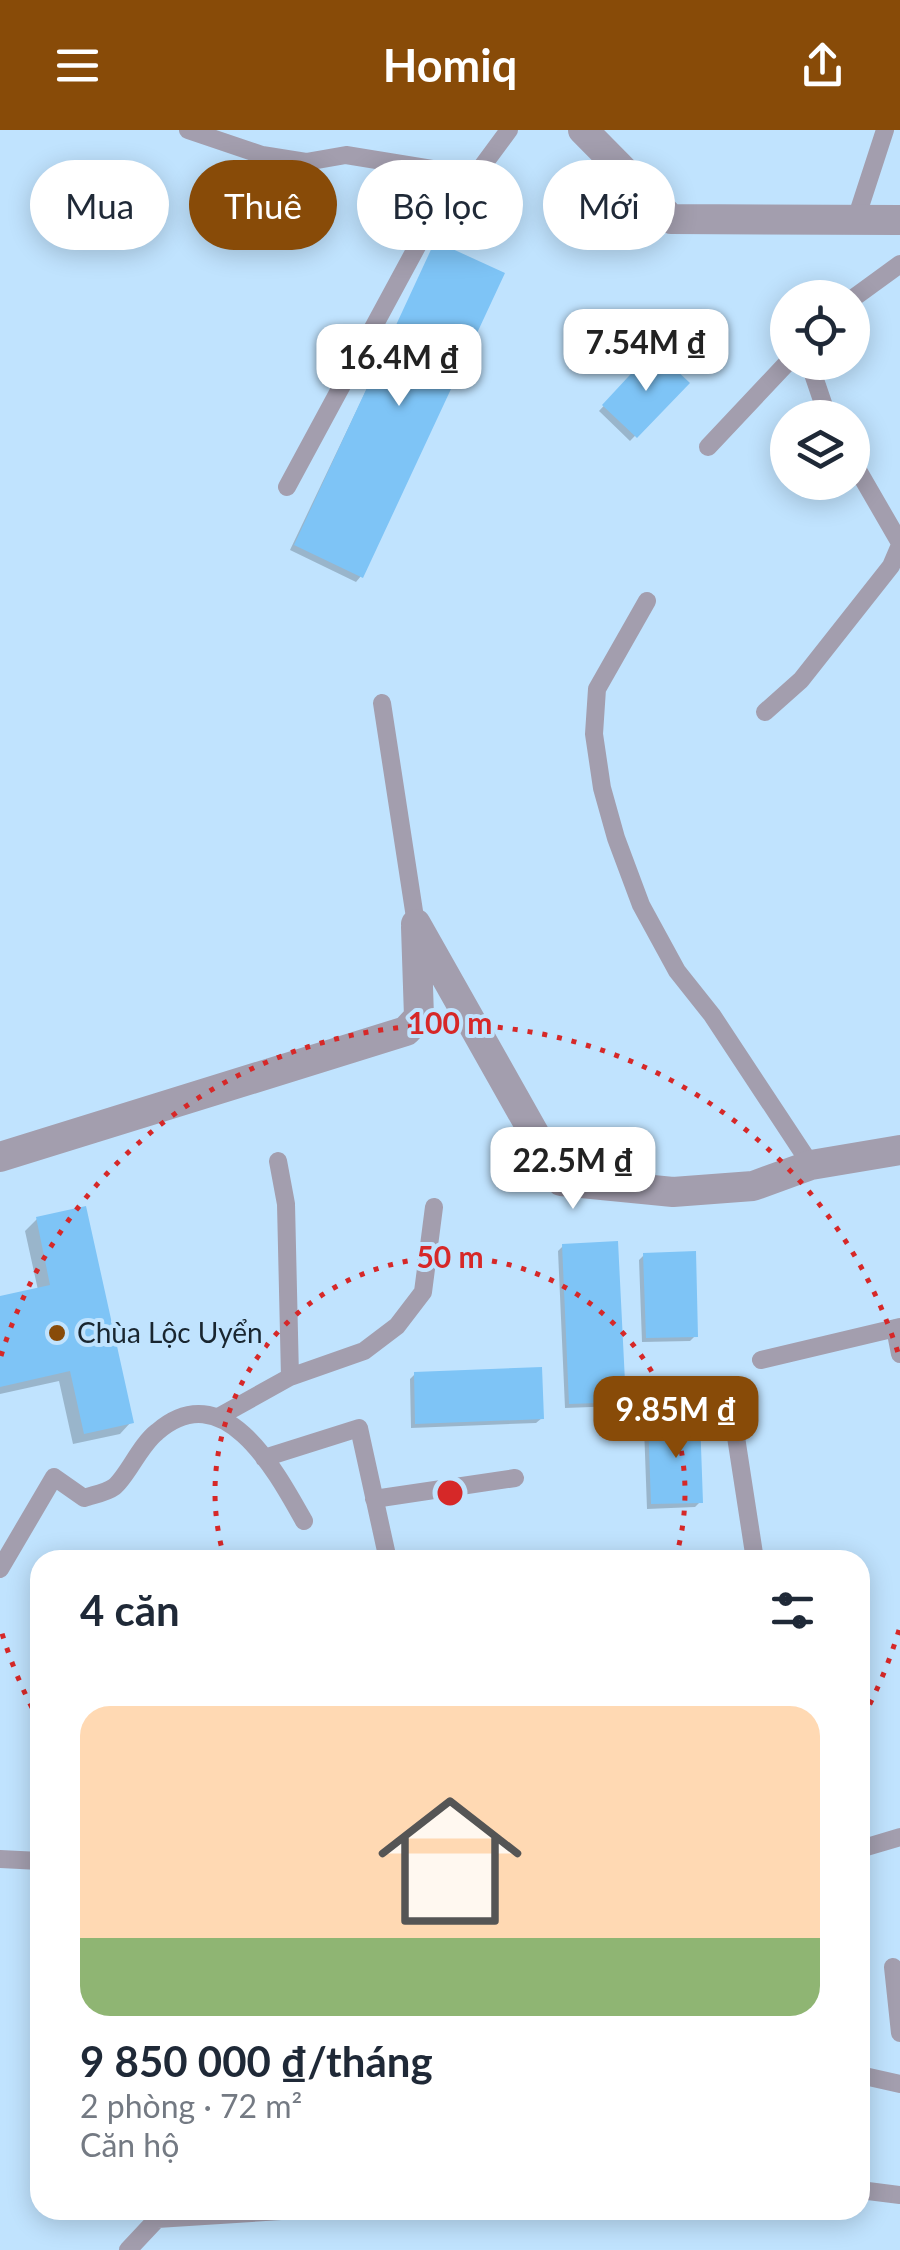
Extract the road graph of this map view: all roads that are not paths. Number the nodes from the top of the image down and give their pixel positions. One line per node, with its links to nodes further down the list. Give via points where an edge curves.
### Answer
1 (188, 130): 5 (lane, via 262,155 306,162 346,155)
2 (510, 130): 6 (lane)
3 (583, 130): 8 (street, via 671,219)
4 (885, 130): 8 (lane)
5 (376, 160)
6 (487, 160)
7 (900, 220): 8 (street)
8 (855, 222)
9 (416, 250): 14 (lane)
10 (900, 264): 11 (lane)
11 (870, 286)
12 (771, 380): 13 (lane)
13 (708, 447)
14 (287, 487)
15 (870, 492): 16 (lane)
16 (900, 544): 19 (lane, via 891,566 801,680)
17 (646, 600): 24 (lane, via 597,688 594,734 616,838 640,905 677,971)
18 (382, 703): 20 (lane)
19 (766, 712)
20 (416, 924): 22 (street, via 419,1017 406,1031); 24 (street, via 561,1181 673,1192 753,1186)
21 (900, 1150): 24 (street)
22 (0, 1157)
23 (278, 1161): 29 (lane, via 286,1204)
24 (811, 1165)
25 (434, 1208): 29 (lane, via 423,1292 398,1326 364,1351)
26 (897, 1327): 27 (lane); 28 (lane)
27 (900, 1354)
28 (761, 1360)
29 (290, 1376): 30 (lane)
30 (220, 1416): 32 (lane); 38 (lane, via 189,1414 158,1430 114,1487 99,1493 84,1498 54,1477)
31 (734, 1424): 37 (lane)
32 (264, 1458): 34 (lane, via 358,1428); 35 (lane)
33 (516, 1478): 34 (lane)
34 (374, 1500): 36 (lane)
35 (304, 1521)
36 (386, 1550)
37 (753, 1550)
38 (0, 1568)
39 (900, 1837): 40 (lane)
40 (870, 1845)
41 (0, 1859): 42 (lane)
42 (30, 1860)
43 (893, 1967): 44 (lane)
44 (900, 2033)
45 (870, 2077): 46 (lane)
46 (900, 2084)
47 (870, 2192): 48 (lane)
48 (900, 2196)
49 (156, 2220): 50 (lane)
50 (128, 2250)

